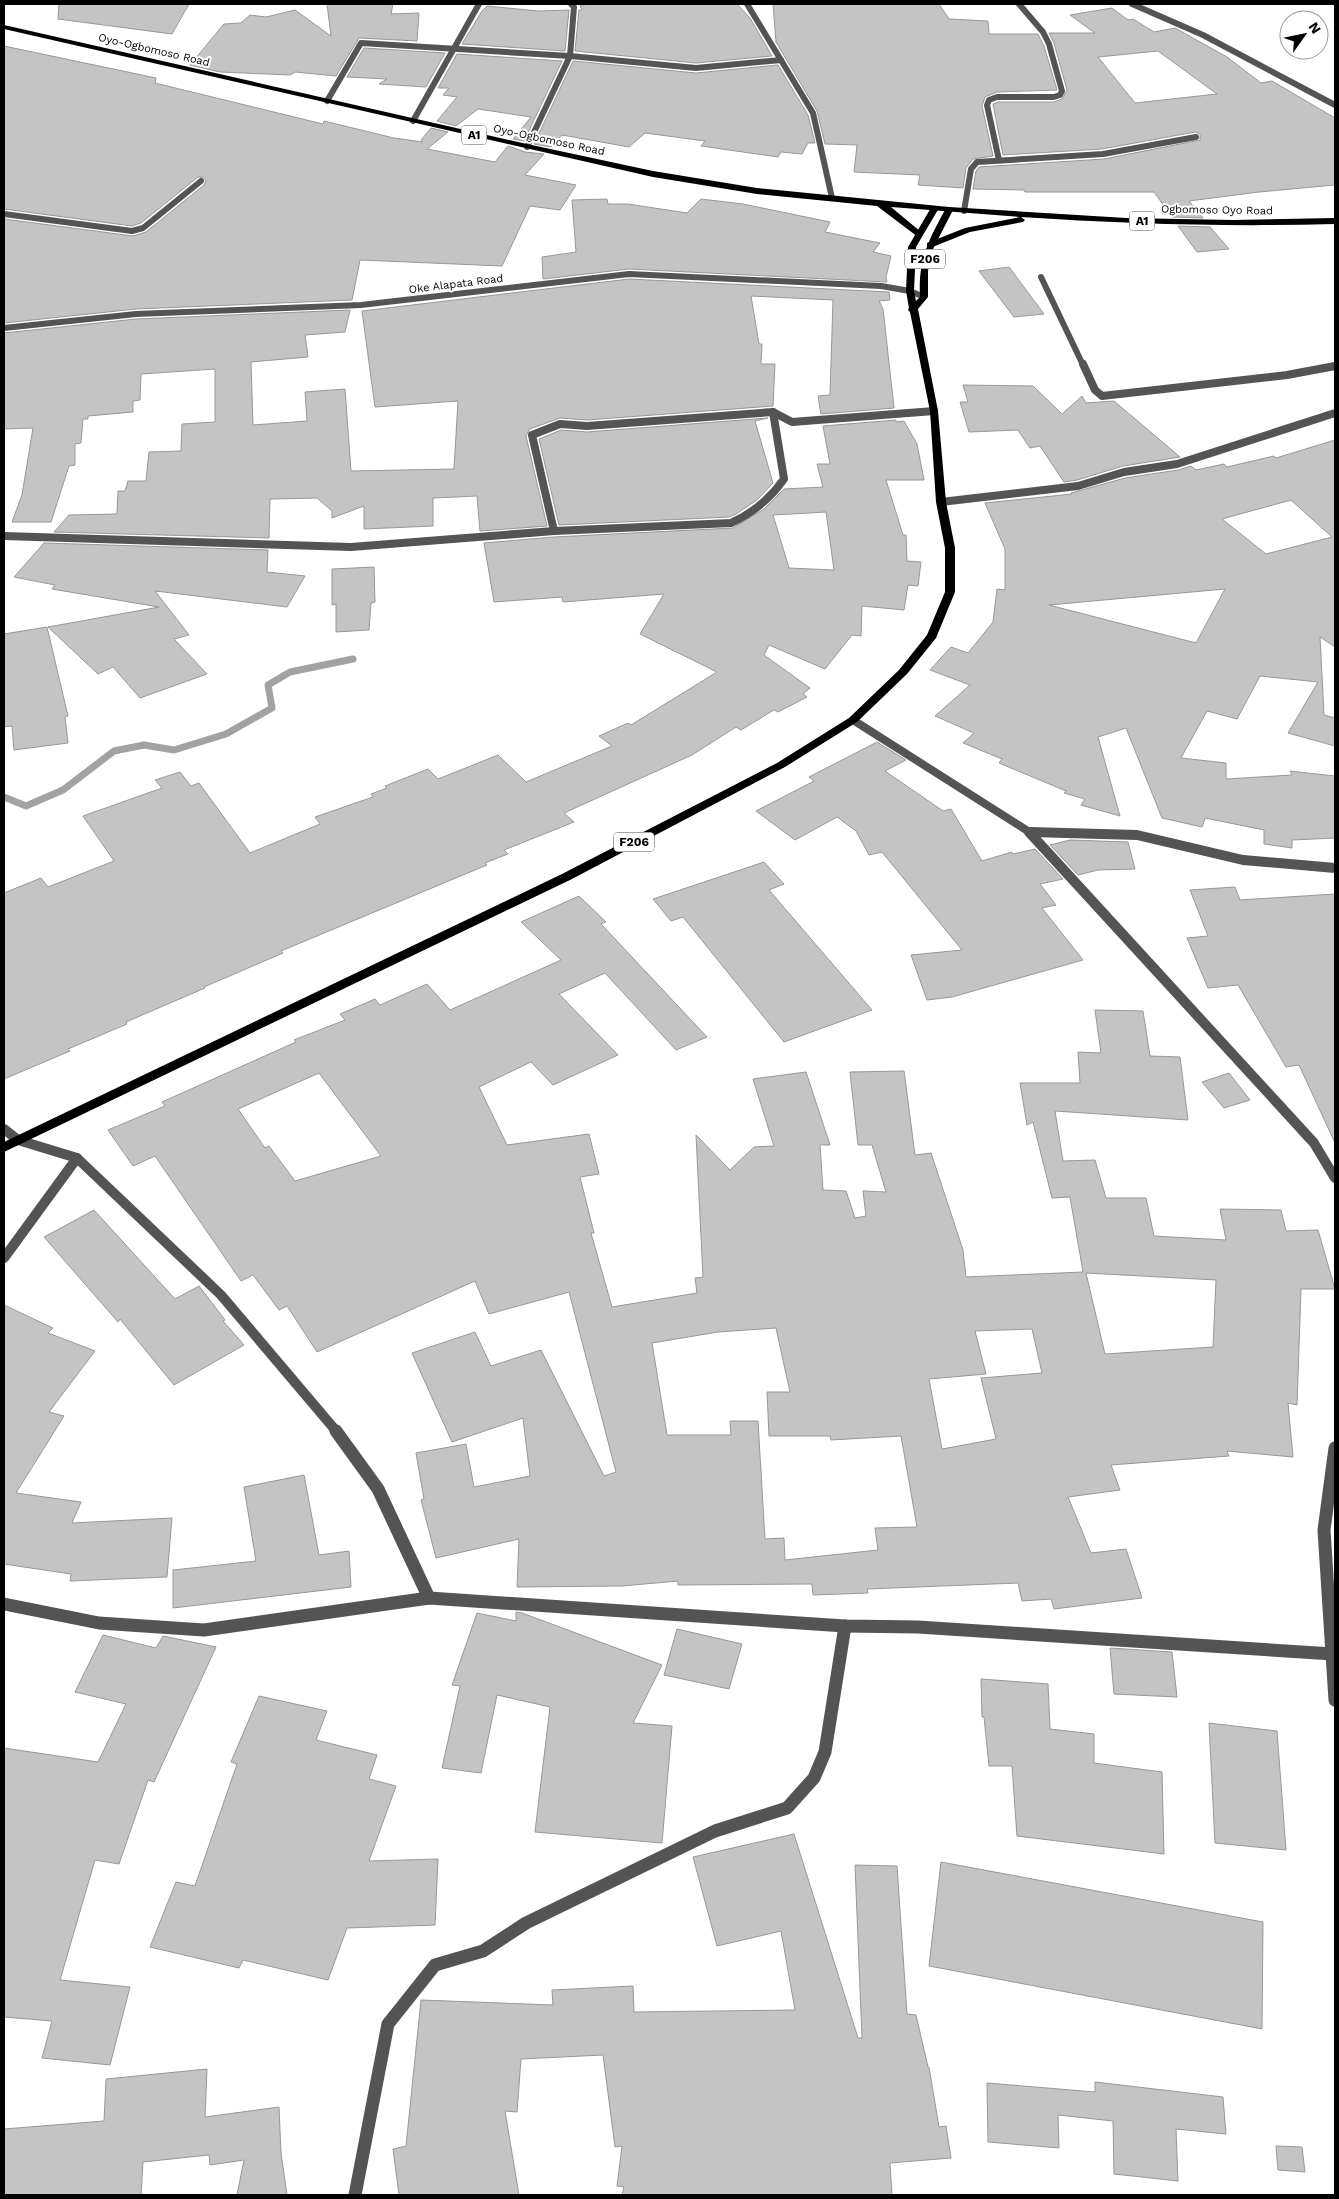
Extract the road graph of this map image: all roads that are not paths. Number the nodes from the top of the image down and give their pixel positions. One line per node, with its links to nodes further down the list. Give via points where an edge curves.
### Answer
1 (479, 4): 7 (street)
2 (571, 4): 8 (street, via 574,7)
3 (748, 4): 9 (street)
4 (1019, 4): 15 (street, via 1049,44 1062,91 1060,96 1054,97 997,97 989,100 987,105)
5 (1132, 4): 11 (street, via 1203,35)
6 (4, 27): 10 (highway, Oyo-Ogbomoso Road / A1)
7 (453, 48): 8 (street); 10 (street, via 362,43); 12 (street)
8 (570, 56): 9 (street, via 696,68); 14 (street)
9 (782, 60): 17 (street, via 814,113)
10 (327, 101): 12 (highway, Oyo-Ogbomoso Road / A1)
11 (1335, 105)
12 (413, 121): 14 (highway, Oyo-Ogbomoso Road / A1)
13 (1196, 137): 15 (street, via 1103,154)
14 (527, 147): 17 (highway, Oyo-Ogbomoso Road / A1, via 663,175)
15 (999, 160): 21 (street, via 972,165)
16 (201, 181): 22 (street, via 143,228 132,231)
17 (832, 198): 18 (highway, Oyo-Ogbomoso Road / A1)
18 (878, 203): 19 (highway, Oyo-Ogbomoso Road / A1); 25 (highway)
19 (934, 208): 20 (highway, Oyo-Ogbomoso Road / A1); 25 (main road, F206)
20 (949, 210): 21 (highway, Ogbomoso Oyo Road / A1); 26 (main road, F206)
21 (964, 211): 23 (highway, Ogbomoso Oyo Road / A1)
22 (4, 214)
23 (1051, 216): 24 (highway, Ogbomoso Oyo Road / A1, via 1214,223); 26 (highway, via 968,230)
24 (1335, 221)
25 (918, 234): 28 (main road, F206, via 912,247)
26 (930, 245): 29 (main road, F206, via 924,262)
27 (1041, 277): 32 (street, via 1095,390 1102,396 1287,375)
28 (910, 291): 29 (street, Oke Alapata Road); 30 (main road, F206); 31 (street, Oke Alapata Road, via 881,286 629,274 361,305 136,314)
29 (924, 297): 30 (main road)
30 (912, 310): 33 (main road, F206)
31 (4, 328)
32 (1335, 366)
33 (934, 411): 34 (street, via 792,422); 36 (main road, F206)
34 (772, 412): 37 (street, via 784,479 779,488 746,517 731,524); 37 (street, via 587,426 560,424 532,435)
35 (1335, 414): 36 (street, via 1177,464 1124,472 1078,486)
36 (941, 502): 39 (main road, F206, via 950,548 950,592 932,636 903,672)
37 (554, 531): 38 (street, via 351,547)
38 (4, 536)
39 (853, 720): 40 (street); 43 (main road, F206, via 781,765 566,877)
40 (1030, 832): 41 (street, via 1137,835 1243,860); 46 (street, via 1314,1142)
41 (1335, 868)
42 (4, 1129): 43 (street)
43 (18, 1140): 44 (main road, F206); 45 (street)
44 (4, 1147)
45 (77, 1158): 47 (street); 49 (street, via 221,1295 337,1432 378,1490)
46 (1335, 1178)
47 (4, 1258)
48 (1335, 1448): 52 (street, via 1324,1530)
49 (429, 1598): 50 (street, via 204,1630 99,1622); 51 (street)
50 (4, 1604)
51 (844, 1626): 52 (street, via 918,1627); 54 (street, via 825,1752 814,1778 786,1808 715,1831 526,1923 483,1952 435,1965 388,2024)
52 (1333, 1654): 53 (street)
53 (1335, 1700)
54 (355, 2195)

